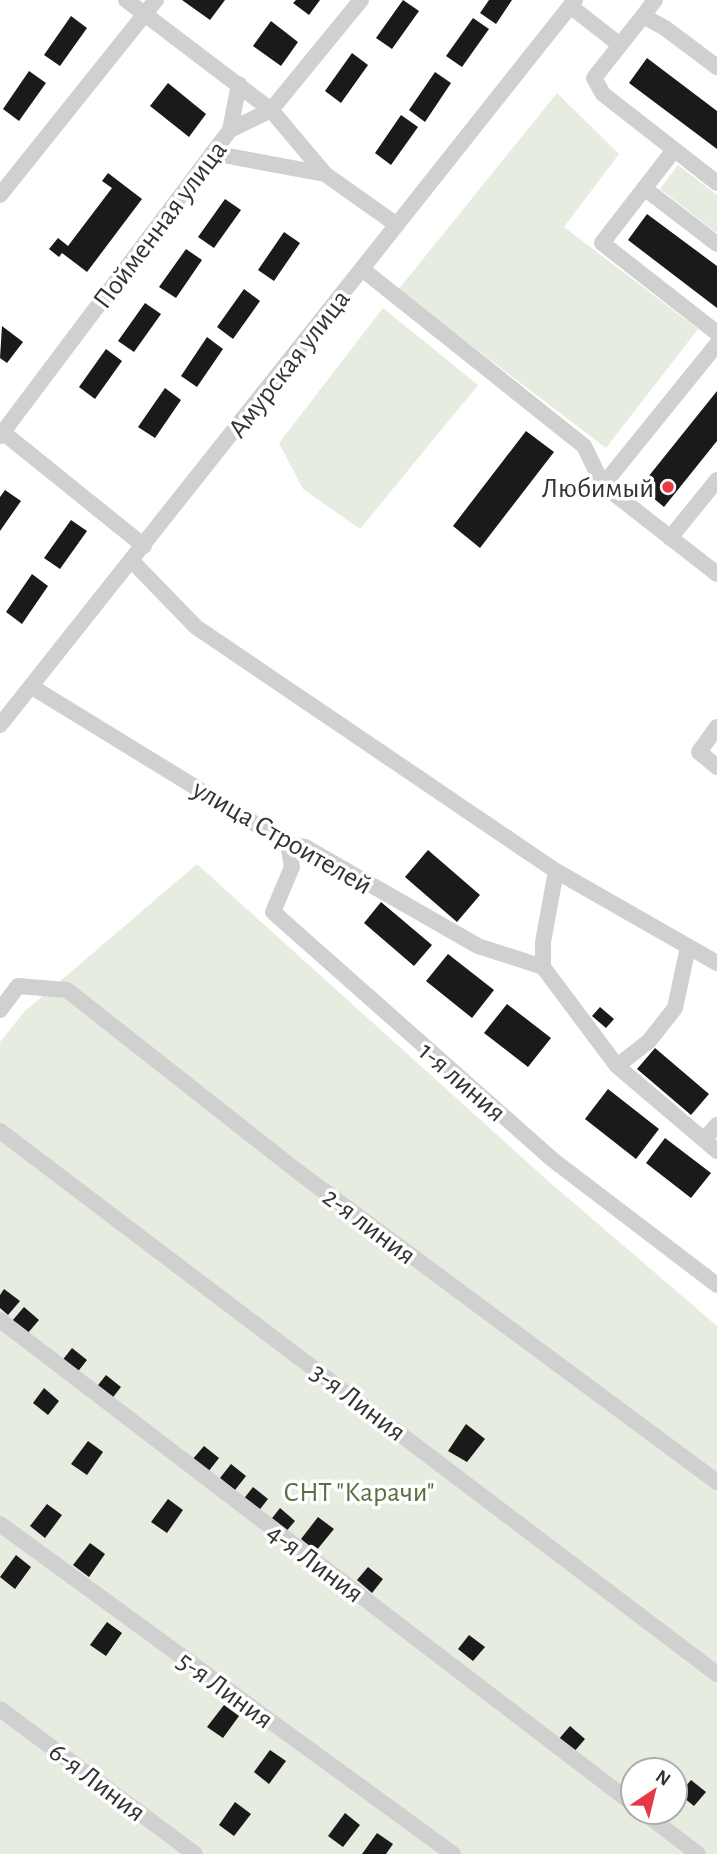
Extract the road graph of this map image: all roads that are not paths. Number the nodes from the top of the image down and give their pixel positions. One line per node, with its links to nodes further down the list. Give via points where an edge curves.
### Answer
1 (126, 0): 6 (street)
2 (156, 0): 6 (street)
3 (361, 0): 11 (street, Пойменная улица)
4 (655, 0): 7 (street)
5 (572, 3): 8 (street); 19 (street, Амурская улица)
6 (146, 13): 10 (street); 18 (street)
7 (643, 16): 8 (street); 9 (street)
8 (620, 46): 13 (street, via 594,78 603,94)
9 (717, 67)
10 (239, 84): 11 (street); 12 (street)
11 (271, 110): 12 (street, Пойменная улица); 15 (street)
12 (230, 130): 14 (street, Пойменная улица)
13 (674, 150): 16 (street); 17 (street)
14 (212, 153): 15 (street); 24 (street, Пойменная улица)
15 (325, 173): 19 (street)
16 (717, 183)
17 (644, 188): 20 (street); 22 (street, via 601,243)
18 (0, 195)
19 (397, 225): 21 (street, Амурская улица)
20 (717, 244)
21 (362, 269): 26 (street, via 584,446); 28 (street, Амурская улица)
22 (717, 334)
23 (717, 345): 26 (street)
24 (1, 433): 28 (street)
25 (717, 480): 27 (street)
26 (603, 485): 27 (street)
27 (670, 538): 30 (street)
28 (144, 546): 29 (street, Амурская улица)
29 (132, 561): 31 (street, Амурская улица); 36 (street, via 196,628)
30 (717, 574)
31 (32, 687): 32 (street, Амурская улица); 35 (street, улица Строителей)
32 (0, 725)
33 (717, 727): 34 (street, via 698,752)
34 (717, 767)
35 (288, 844): 39 (street, улица Строителей, via 305,847 478,946); 45 (street, 1-я линия, via 292,867 273,912 553,1160)
36 (556, 872): 37 (street); 39 (street)
37 (688, 947): 38 (street); 41 (street, via 675,1008 649,1041)
38 (717, 963)
39 (542, 967): 41 (street)
40 (0, 1010): 47 (street, 2-я линия, via 18,986 67,990 297,1171)
41 (617, 1066): 44 (street)
42 (717, 1125): 44 (street)
43 (0, 1131): 49 (street, 3-я Линия)
44 (710, 1145)
45 (717, 1285)
46 (0, 1320): 51 (street, 4-я Линия)
47 (717, 1482)
48 (0, 1524): 54 (street, 5-я Линия)
49 (717, 1674)
50 (0, 1709): 53 (street, 6-я Линия)
51 (619, 1793)
52 (661, 1826): 55 (street)
53 (195, 1854)
54 (453, 1854)
55 (698, 1854)

